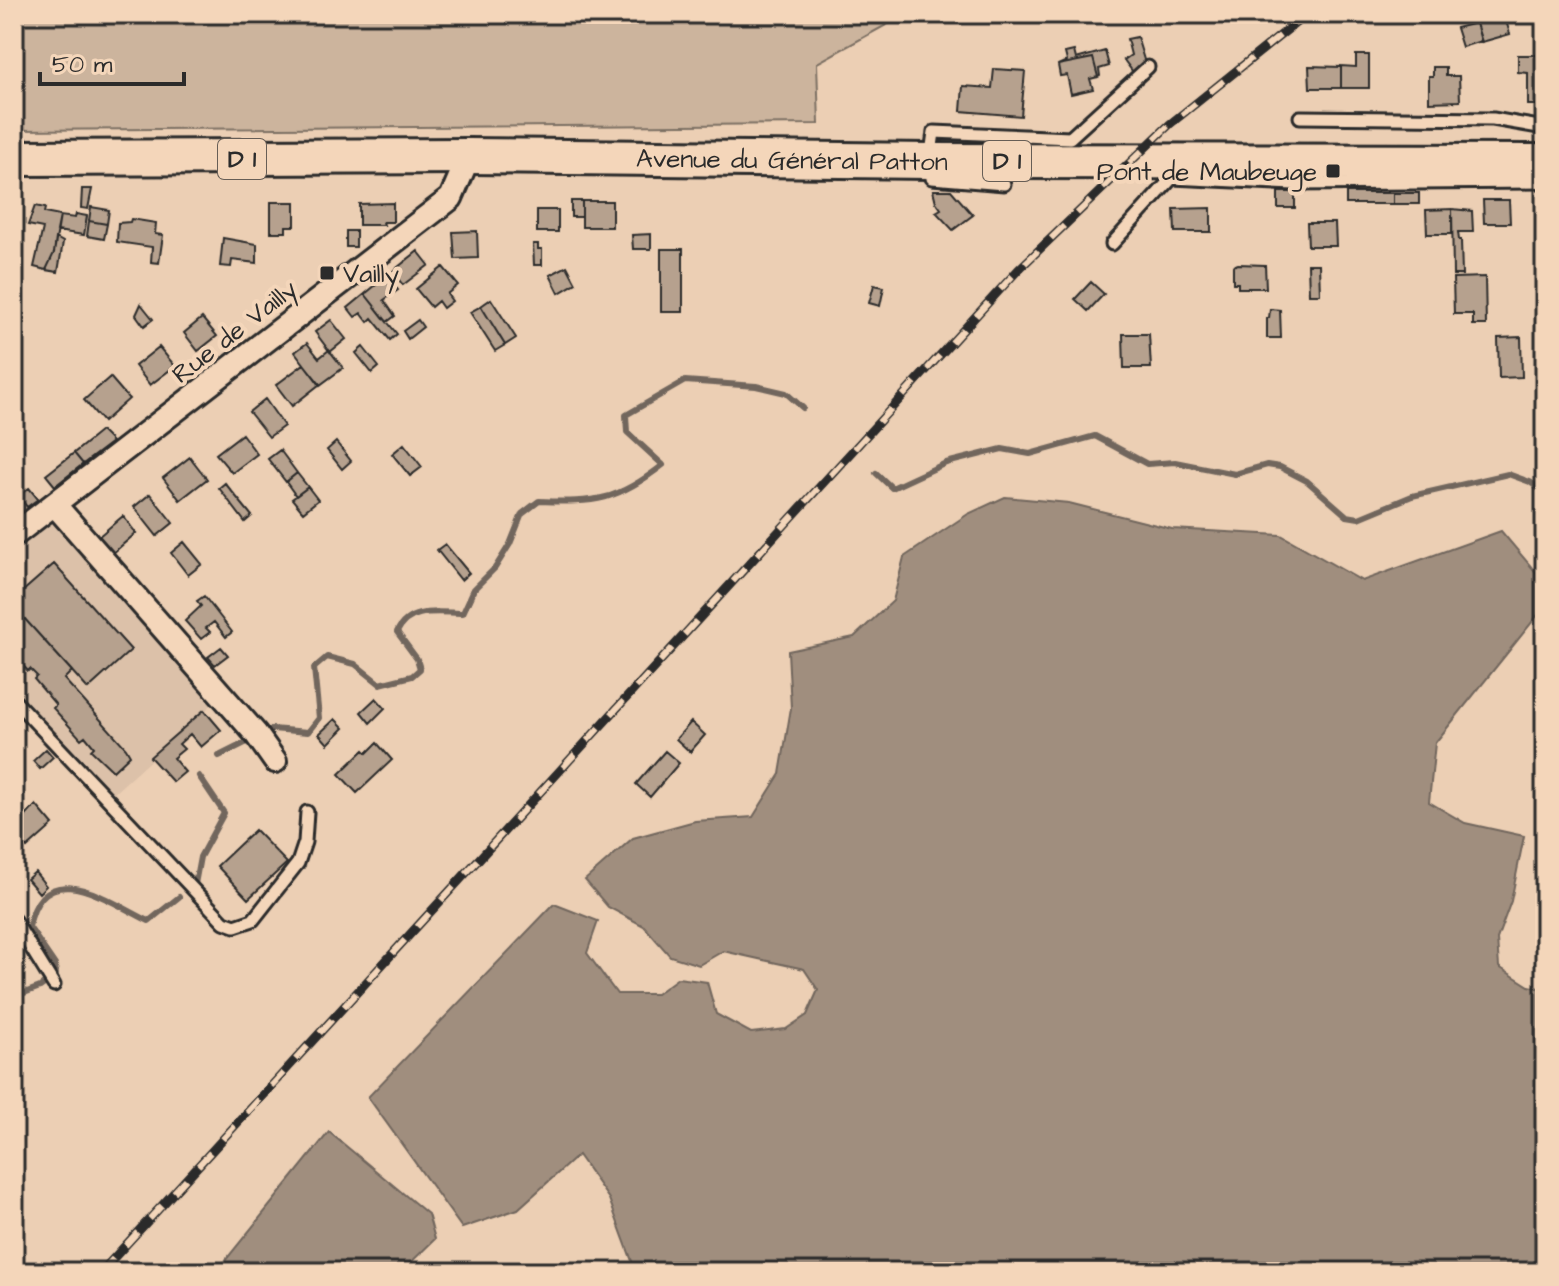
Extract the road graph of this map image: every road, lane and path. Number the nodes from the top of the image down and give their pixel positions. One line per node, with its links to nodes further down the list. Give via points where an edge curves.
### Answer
1 (1148, 67): 6 (lane, via 1070,138 934,132)
2 (1300, 117): 3 (lane, via 1493,119)
3 (1545, 128)
4 (469, 156): 5 (main road, D 1); 6 (main road, Avenue du Général Patton / D 1); 12 (street, Rue de Vailly, via 451,198)
5 (14, 158)
6 (930, 161): 8 (main road, Avenue du Général Patton / D 1); 10 (lane, via 932,178)
7 (1545, 162): 8 (main road, Avenue du Général Patton / D 1)
8 (1294, 173): 9 (lane); 11 (lane, via 1172,178)
9 (1545, 182)
10 (1004, 184)
11 (1112, 244)
12 (54, 504): 13 (street, Rue de Vailly); 15 (street)
13 (14, 535)
14 (14, 700): 16 (lane, via 224,922 235,926 253,920 298,863)
15 (275, 761)
16 (307, 812)
17 (14, 920): 18 (lane)
18 (54, 985)

